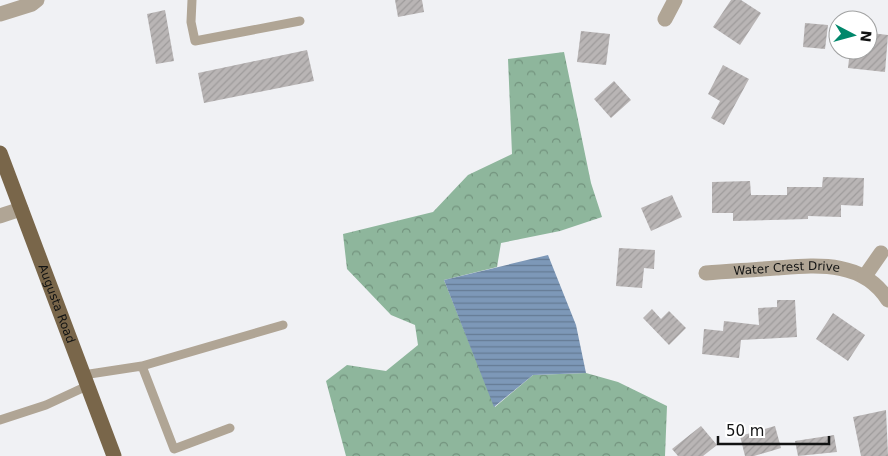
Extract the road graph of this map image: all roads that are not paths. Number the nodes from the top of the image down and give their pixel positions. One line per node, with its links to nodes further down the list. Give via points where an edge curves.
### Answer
1 (37, 0): 4 (street)
2 (192, 0): 6 (lane, via 194,41)
3 (675, 0): 5 (street)
4 (0, 14)
5 (665, 19)
6 (300, 21)
7 (0, 153): 8 (main road, Augusta Road)
8 (21, 209): 9 (street); 16 (main road, Augusta Road)
9 (0, 216)
10 (881, 253): 12 (street)
11 (706, 273): 12 (street, Water Crest Drive, via 831,266)
12 (866, 276): 13 (street, Water Crest Drive)
13 (888, 300)
14 (283, 325): 15 (lane)
15 (142, 366): 16 (lane); 18 (lane, via 174,449)
16 (85, 380): 17 (lane, via 46,405); 19 (main road, Augusta Road)
17 (0, 420)
18 (230, 428)
19 (114, 456)

